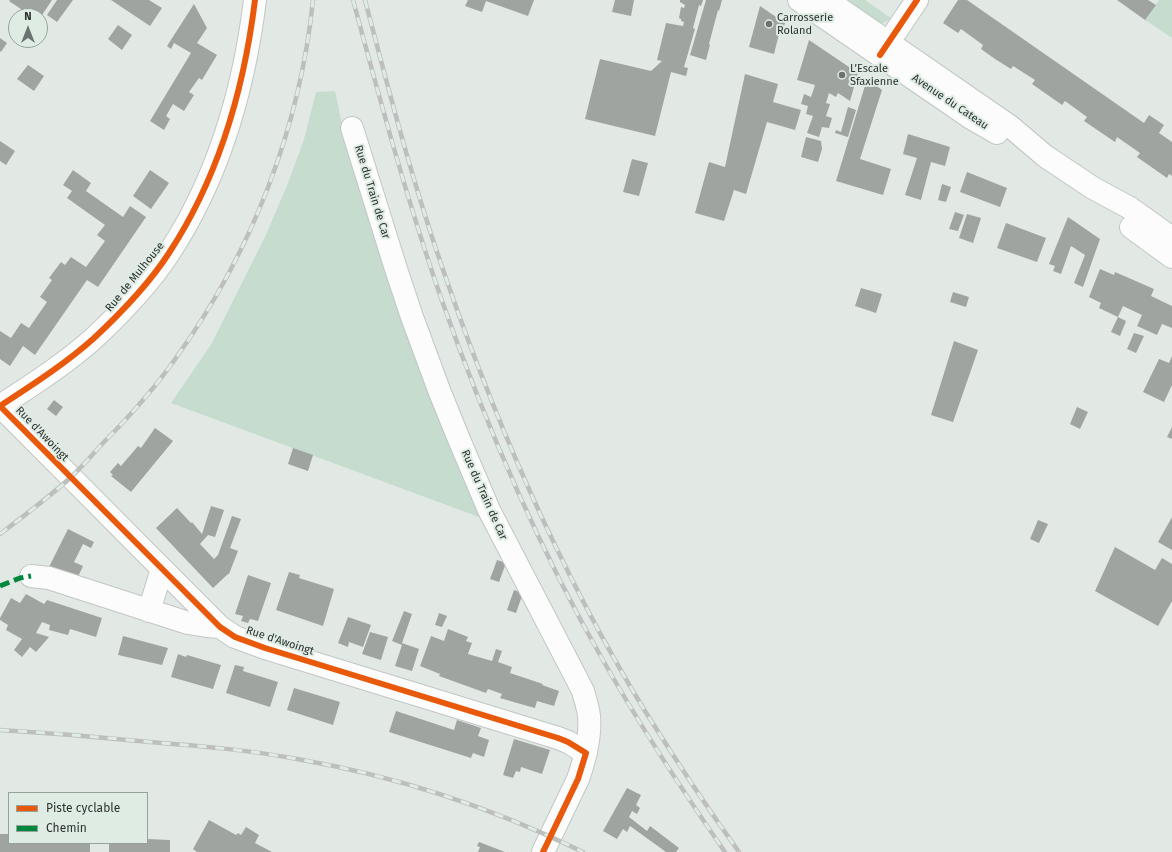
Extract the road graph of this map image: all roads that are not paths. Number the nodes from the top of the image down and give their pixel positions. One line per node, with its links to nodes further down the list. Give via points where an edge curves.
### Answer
1 (799, 0): 5 (street, Avenue du Cateau)
2 (827, 0): 5 (street, Avenue du Cateau)
3 (918, 0): 5 (street)
4 (249, 3): 10 (street, Rue de Mulhouse, via 248,46 241,80 221,147 203,193 172,249 128,305 93,339 53,371)
5 (884, 49): 7 (street, Avenue du Cateau, via 984,126 1045,156)
6 (352, 128): 15 (street, Rue du Train de Car, via 412,317 449,415 489,510 583,691 589,716)
7 (1092, 188): 8 (street, Avenue du Cateau, via 1130,208); 9 (street, Avenue du Cateau, via 1123,220)
8 (1172, 238)
9 (1172, 257)
10 (0, 406): 11 (street, Rue d'Awoingt)
11 (162, 569): 13 (street); 14 (street, Rue d'Awoingt)
12 (31, 576): 13 (street, Rue d'Awoingt, via 49,578)
13 (150, 611): 14 (street, Rue d'Awoingt, via 188,623)
14 (220, 627): 15 (street, Rue d'Awoingt, via 245,642 558,738)
15 (586, 753): 16 (street, Rue du Train de Car, via 578,779)
16 (543, 852)

